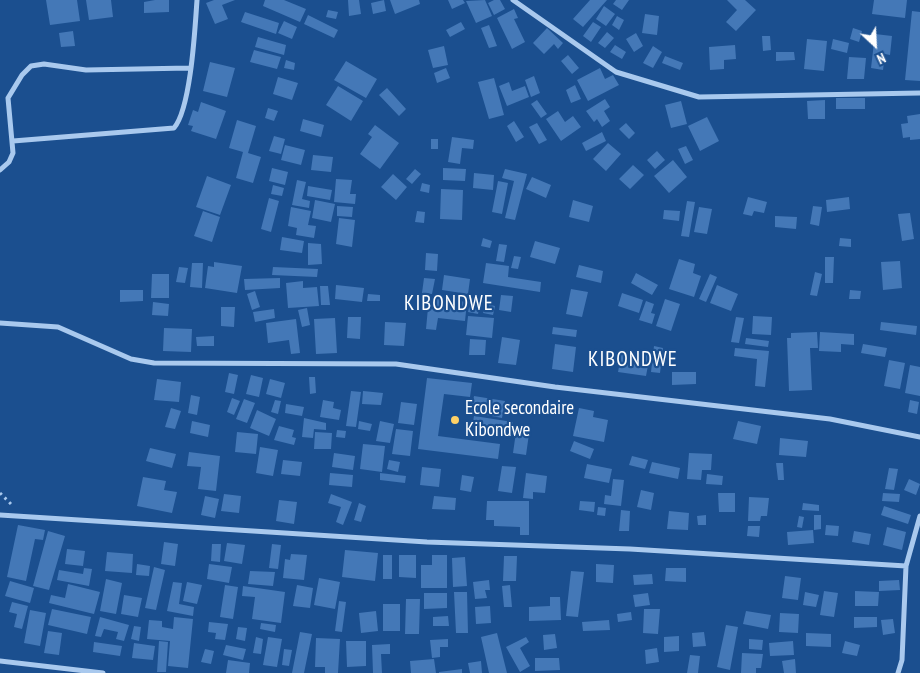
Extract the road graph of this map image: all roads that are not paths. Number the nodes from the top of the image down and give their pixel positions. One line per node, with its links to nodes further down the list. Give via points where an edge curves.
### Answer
1 (197, 0): 3 (street)
2 (513, 0): 4 (street, via 616,72 699,97)
3 (189, 68): 5 (street, via 180,119 174,128); 5 (street, via 86,70 44,64 31,66 8,98)
4 (920, 93)
5 (13, 141): 6 (street, via 8,162)
6 (0, 170)
7 (0, 323): 8 (street, via 58,327 131,359 154,363 396,364 555,387 830,418)
8 (920, 437)
9 (0, 515): 11 (street, via 427,542 630,549)
10 (920, 516): 11 (street)
11 (906, 566): 14 (street, via 902,660)
12 (0, 661): 13 (street)
13 (103, 673)
14 (898, 673)

